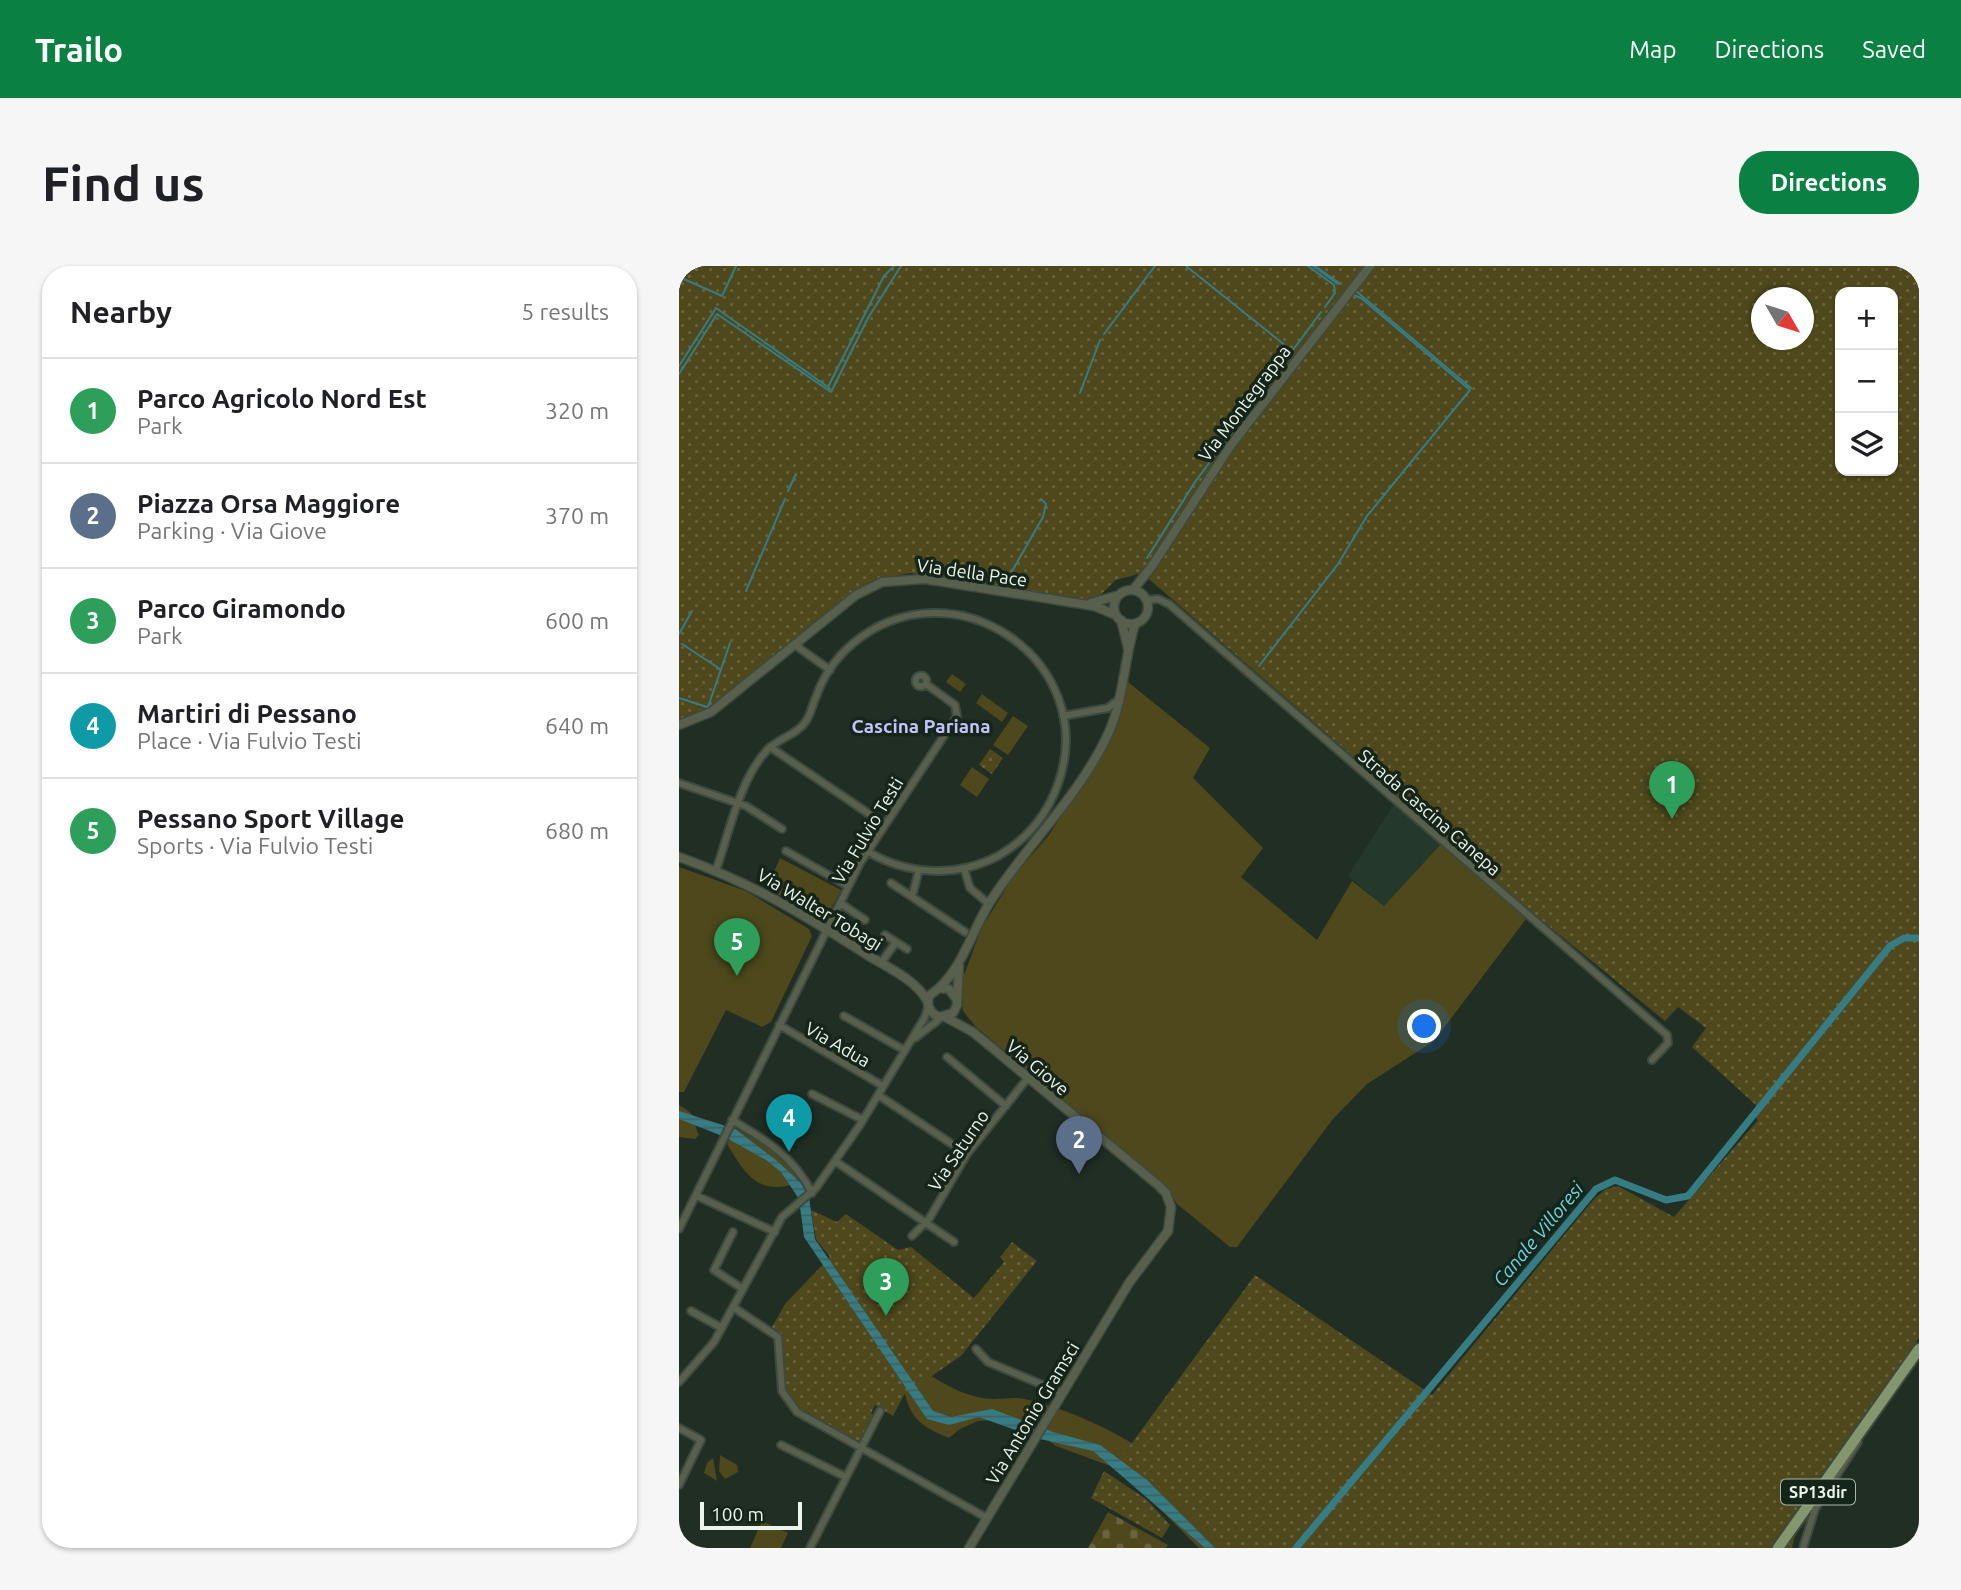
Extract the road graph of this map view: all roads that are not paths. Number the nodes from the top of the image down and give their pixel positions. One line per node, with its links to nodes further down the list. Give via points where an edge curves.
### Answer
1 (1370, 266): 2 (street, Via Montegrappa, via 1231,445)
2 (1152, 566): 3 (street, Via Montegrappa); 5 (street, Via Montegrappa)
3 (1133, 590): 4 (street); 5 (street)
4 (1120, 594): 6 (street, Via della Pace); 7 (street, via 1114,604)
5 (1146, 598): 8 (street, via 1146,615); 50 (street, Strada Cascina Canepa, via 1169,604 1668,1036 1668,1043)
6 (1081, 604): 7 (street, Via della Pace); 9 (street, Via della Pace, via 925,579 894,579 856,595)
7 (1118, 617): 8 (street); 10 (street)
8 (1135, 624): 10 (street)
9 (795, 645): 11 (street); 15 (street, Via della Pace, via 709,714)
10 (1128, 650): 13 (street)
11 (829, 670): 14 (street, via 852,645 886,623 924,614 960,615 994,626 1027,650 1051,682); 16 (street, via 805,723)
12 (926, 684): 19 (street, Via Fulvio Testi, via 955,705 957,716)
13 (1118, 700): 14 (street, via 1108,708); 31 (street, via 1107,735 1075,787)
14 (1063, 716): 24 (street, via 1062,770 1043,814 1009,848)
15 (679, 725)
16 (770, 747): 18 (street, via 750,774); 19 (street)
17 (679, 783): 18 (street)
18 (739, 804): 20 (street); 25 (street)
19 (884, 824): 22 (street, Via Fulvio Testi)
20 (782, 829)
21 (786, 851): 28 (street)
22 (867, 851): 26 (street, via 895,865); 28 (street, Via Fulvio Testi)
23 (679, 857): 25 (street, Via Walter Tobagi)
24 (964, 868): 26 (street); 31 (street, via 970,888)
25 (716, 870): 33 (street, Via Walter Tobagi, via 783,901)
26 (919, 870): 29 (street)
27 (891, 883): 29 (street)
28 (848, 886): 30 (street, Via Fulvio Testi)
29 (912, 897): 34 (street)
30 (840, 903): 32 (street); 33 (street, Via Fulvio Testi)
31 (989, 904): 38 (street)
32 (865, 920)
33 (827, 929): 39 (street, Via Walter Tobagi); 46 (street, Via Fulvio Testi)
34 (965, 932)
35 (885, 935): 36 (street)
36 (896, 942): 37 (street); 39 (street)
37 (907, 949)
38 (961, 956): 41 (street); 42 (street)
39 (881, 963): 40 (street, Via Walter Tobagi)
40 (904, 978): 41 (street, Via Walter Tobagi); 43 (street, Via Walter Tobagi)
41 (937, 989): 42 (street, via 953,992); 43 (street)
42 (957, 1002): 45 (street, via 953,1013); 47 (street, Via Giove)
43 (928, 1003): 45 (street, via 932,1013); 48 (street, via 925,1017)
44 (844, 1016): 48 (street)
45 (944, 1017): 47 (street, Via Giove); 48 (street)
46 (779, 1026): 52 (street, Via Adua); 57 (street, Via Fulvio Testi)
47 (973, 1032): 51 (street, Via Giove)
48 (906, 1047): 52 (street)
49 (947, 1057): 55 (street)
50 (1652, 1060)
51 (1027, 1079): 55 (street, Via Saturno); 62 (street, Via Giove, via 1161,1187)
52 (883, 1086): 54 (street)
53 (812, 1094): 56 (street)
54 (878, 1095): 56 (street); 58 (street)
55 (1006, 1106): 58 (street, Via Saturno)
56 (863, 1120): 59 (street)
57 (731, 1122): 60 (street, via 785,1155); 61 (street, Via Fulvio Testi)
58 (967, 1154): 63 (street, Via Saturno)
59 (835, 1161): 60 (street); 63 (street)
60 (812, 1193): 66 (street, via 786,1212)
61 (697, 1196): 64 (street, Via Fulvio Testi); 66 (street)
62 (1172, 1210): 76 (street, Via Antonio Gramsci, via 1168,1231 1138,1269)
63 (927, 1221): 67 (street, Via Saturno); 68 (street)
64 (679, 1229)
65 (733, 1232): 69 (street, via 714,1270)
66 (775, 1232): 69 (street)
67 (912, 1236)
68 (954, 1242)
69 (744, 1289): 70 (street)
70 (733, 1307): 72 (street); 81 (street, via 778,1336 781,1387 790,1406)
71 (691, 1311): 72 (street)
72 (722, 1328): 75 (street)
73 (976, 1349): 76 (street, via 988,1362)
74 (1919, 1349): 79 (main road, SP13dir)
75 (679, 1381)
76 (1062, 1394): 84 (street, Via Antonio Gramsci)
77 (880, 1411): 81 (street)
78 (679, 1428): 83 (street, via 701,1440)
79 (1858, 1436): 87 (main road, SP13dir); 88 (street, via 1854,1451 1812,1515)
80 (781, 1445): 82 (street)
81 (860, 1449): 82 (street); 84 (street)
82 (846, 1477): 85 (street)
83 (679, 1485)
84 (987, 1518): 86 (street, Via Antonio Gramsci)
85 (810, 1548)
86 (969, 1548)
87 (1779, 1548)
88 (1803, 1548)

